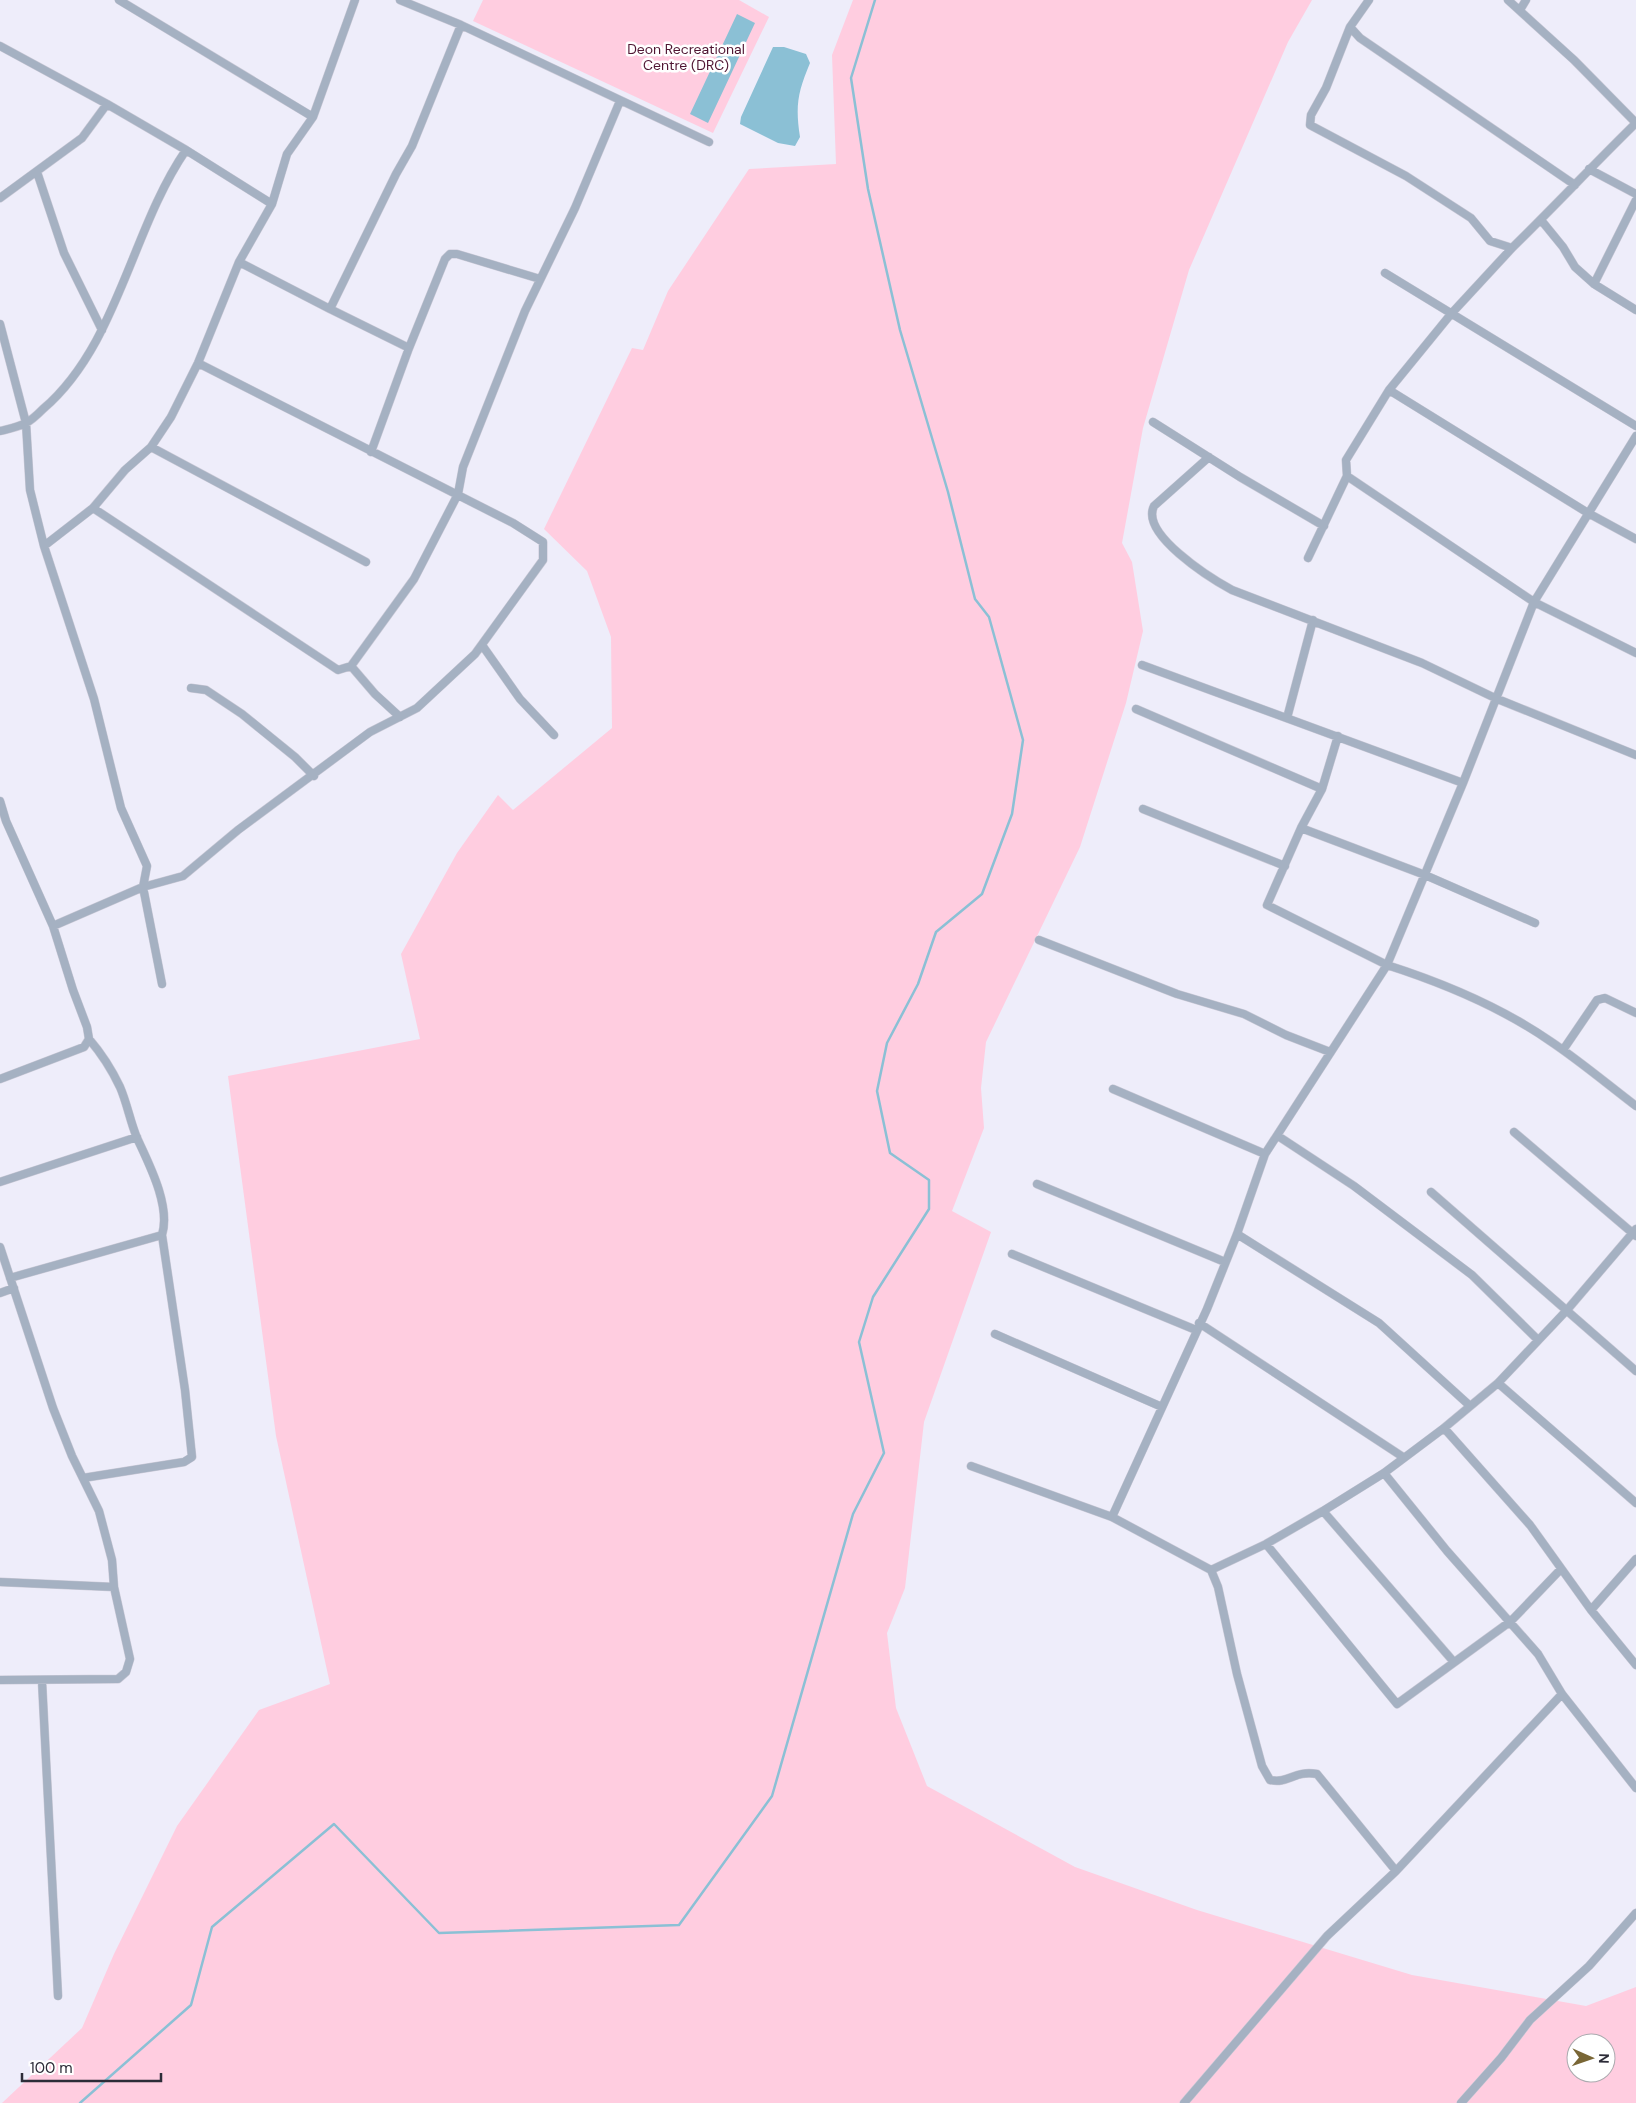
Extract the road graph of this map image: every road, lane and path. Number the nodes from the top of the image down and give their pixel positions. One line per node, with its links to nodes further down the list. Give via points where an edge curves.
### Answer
1 (120, 0): 13 (street)
2 (355, 0): 13 (street)
3 (400, 0): 8 (street)
4 (1369, 0): 9 (street)
5 (1508, 0): 7 (street)
6 (1526, 0): 7 (street)
7 (1520, 10): 16 (street, via 1636,123)
8 (461, 25): 11 (street); 29 (street, via 412,146)
9 (1350, 27): 18 (street, via 1389,60 1485,121); 24 (street, via 1326,88 1311,115 1310,125 1406,176 1471,218 1490,241)
10 (0, 46): 12 (street)
11 (620, 101): 14 (street); 27 (street, via 575,208)
12 (107, 104): 15 (street); 17 (street, via 82,138)
13 (313, 117): 22 (street, via 288,154)
14 (709, 142)
15 (186, 150): 22 (street); 33 (street, via 158,198)
16 (1589, 169): 18 (street); 19 (street)
17 (37, 172): 20 (street); 33 (street, via 64,253)
18 (1575, 185): 23 (street)
19 (1636, 194)
20 (0, 198)
21 (1636, 200): 28 (street)
22 (272, 204): 25 (street)
23 (1541, 220): 24 (street); 28 (street, via 1575,267)
24 (1512, 248): 31 (street)
25 (239, 262): 29 (street); 35 (street)
26 (1385, 273): 31 (street)
27 (540, 279): 34 (street, via 450,254 445,259); 46 (street, via 463,467)
28 (1594, 284): 30 (street)
29 (330, 309): 34 (street)
30 (1636, 310)
31 (1451, 314): 36 (street); 39 (street)
32 (0, 324): 38 (street)
33 (102, 330): 38 (street, via 71,381)
34 (409, 348): 43 (street)
35 (198, 363): 42 (street, via 171,417); 43 (street)
36 (1389, 390): 45 (street, via 1346,460); 48 (street)
37 (1153, 422): 44 (street)
38 (26, 423): 40 (street); 51 (street, via 30,490)
39 (1636, 426)
40 (0, 431)
41 (1636, 436): 48 (street)
42 (151, 447): 47 (street, via 125,470); 53 (street)
43 (371, 452): 46 (street)
44 (1208, 457): 49 (street); 55 (street, via 1154,506 1150,512 1152,524 1207,576 1232,590)
45 (1347, 476): 49 (street); 54 (street)
46 (458, 494): 56 (street, via 543,542 543,560); 59 (street, via 414,579)
47 (94, 508): 51 (street); 59 (street, via 338,670)
48 (1588, 513): 50 (street); 54 (street)
49 (1324, 526): 52 (street)
50 (1636, 539)
51 (44, 546): 77 (street, via 94,699 121,808 148,866)
52 (1308, 558)
53 (366, 562)
54 (1534, 602): 57 (street); 61 (street)
55 (1314, 620): 61 (street); 64 (street)
56 (482, 645): 63 (street, via 446,683); 65 (street, via 520,699)
57 (1636, 653)
58 (1142, 665): 64 (street)
59 (351, 666): 63 (street)
60 (191, 688): 68 (street, via 206,690 242,714 296,756)
61 (1495, 698): 67 (street); 69 (street)
62 (1136, 709): 70 (street)
63 (400, 717): 68 (street, via 370,732)
64 (1287, 718): 66 (street)
65 (554, 735)
66 (1338, 736): 69 (street); 70 (street)
67 (1636, 755)
68 (314, 776): 77 (street, via 238,830 183,876)
69 (1463, 783): 76 (street)
70 (1322, 789): 74 (street)
71 (0, 801): 73 (street)
72 (1143, 809): 75 (street)
73 (3, 822): 79 (street)
74 (1301, 828): 75 (street); 76 (street)
75 (1285, 866): 81 (street, via 1267,904)
76 (1425, 875): 78 (street); 81 (street)
77 (143, 887): 79 (street); 82 (street)
78 (1535, 923)
79 (53, 926): 84 (street, via 88,1027)
80 (1039, 940): 86 (street, via 1177,994 1244,1014)
81 (1387, 965): 85 (street, via 1426,977 1509,1016); 86 (street)
82 (162, 984)
83 (1636, 1013): 85 (street, via 1605,998 1597,1000)
84 (89, 1039): 87 (street, via 84,1047); 92 (street, via 120,1088)
85 (1563, 1050): 89 (street)
86 (1330, 1052): 91 (street)
87 (0, 1079)
88 (1113, 1089): 93 (street)
89 (1636, 1106)
90 (1514, 1132): 97 (street)
91 (1278, 1136): 93 (street); 109 (street, via 1354,1186 1472,1275)
92 (137, 1137): 94 (street); 99 (street, via 156,1182 166,1223)
93 (1265, 1154): 98 (street)
94 (0, 1182)
95 (1037, 1184): 102 (street)
96 (1430, 1192): 106 (street)
97 (1635, 1233): 106 (street)
98 (1237, 1234): 102 (street); 112 (street, via 1379,1324)
99 (162, 1235): 103 (street); 118 (street, via 192,1457 184,1462)
100 (0, 1247): 103 (street)
101 (1012, 1254): 107 (street)
102 (1225, 1262): 107 (street)
103 (10, 1278): 104 (street)
104 (14, 1288): 105 (street); 118 (street, via 53,1408)
105 (0, 1293)
106 (1566, 1310): 109 (street); 110 (street)
107 (1198, 1326): 113 (street); 115 (street)
108 (995, 1334): 113 (street)
109 (1538, 1340): 111 (street)
110 (1636, 1371)
111 (1498, 1383): 112 (street); 119 (street)
112 (1469, 1405): 114 (street)
113 (1162, 1407): 121 (street)
114 (1444, 1428): 115 (street); 124 (street, via 1530,1524)
115 (1403, 1457): 117 (street)
116 (971, 1466): 121 (street)
117 (1384, 1473): 120 (street); 129 (street)
118 (83, 1478): 127 (street, via 100,1511 112,1560)
119 (1636, 1503)
120 (1323, 1511): 122 (street); 130 (street)
121 (1112, 1517): 125 (street)
122 (1266, 1544): 125 (street); 130 (street, via 1397,1704)
123 (1636, 1558): 128 (street)
124 (1561, 1569): 128 (street); 129 (street)
125 (1211, 1570): 136 (street, via 1262,1766 1270,1780 1280,1782 1303,1772 1317,1774)
126 (0, 1582): 127 (street)
127 (114, 1587): 133 (street, via 130,1658 126,1672 118,1679)
128 (1591, 1610): 131 (street)
129 (1511, 1621): 130 (street); 134 (street, via 1538,1654)
130 (1453, 1661)
131 (1636, 1665)
132 (0, 1680): 133 (street)
133 (42, 1681): 138 (street)
134 (1562, 1694): 135 (street); 136 (street)
135 (1636, 1788)
136 (1396, 1871): 139 (street, via 1326,1936)
137 (1636, 1913): 140 (street, via 1589,1966 1530,2020)
138 (58, 1996)
139 (1184, 2103)
140 (1461, 2103)

